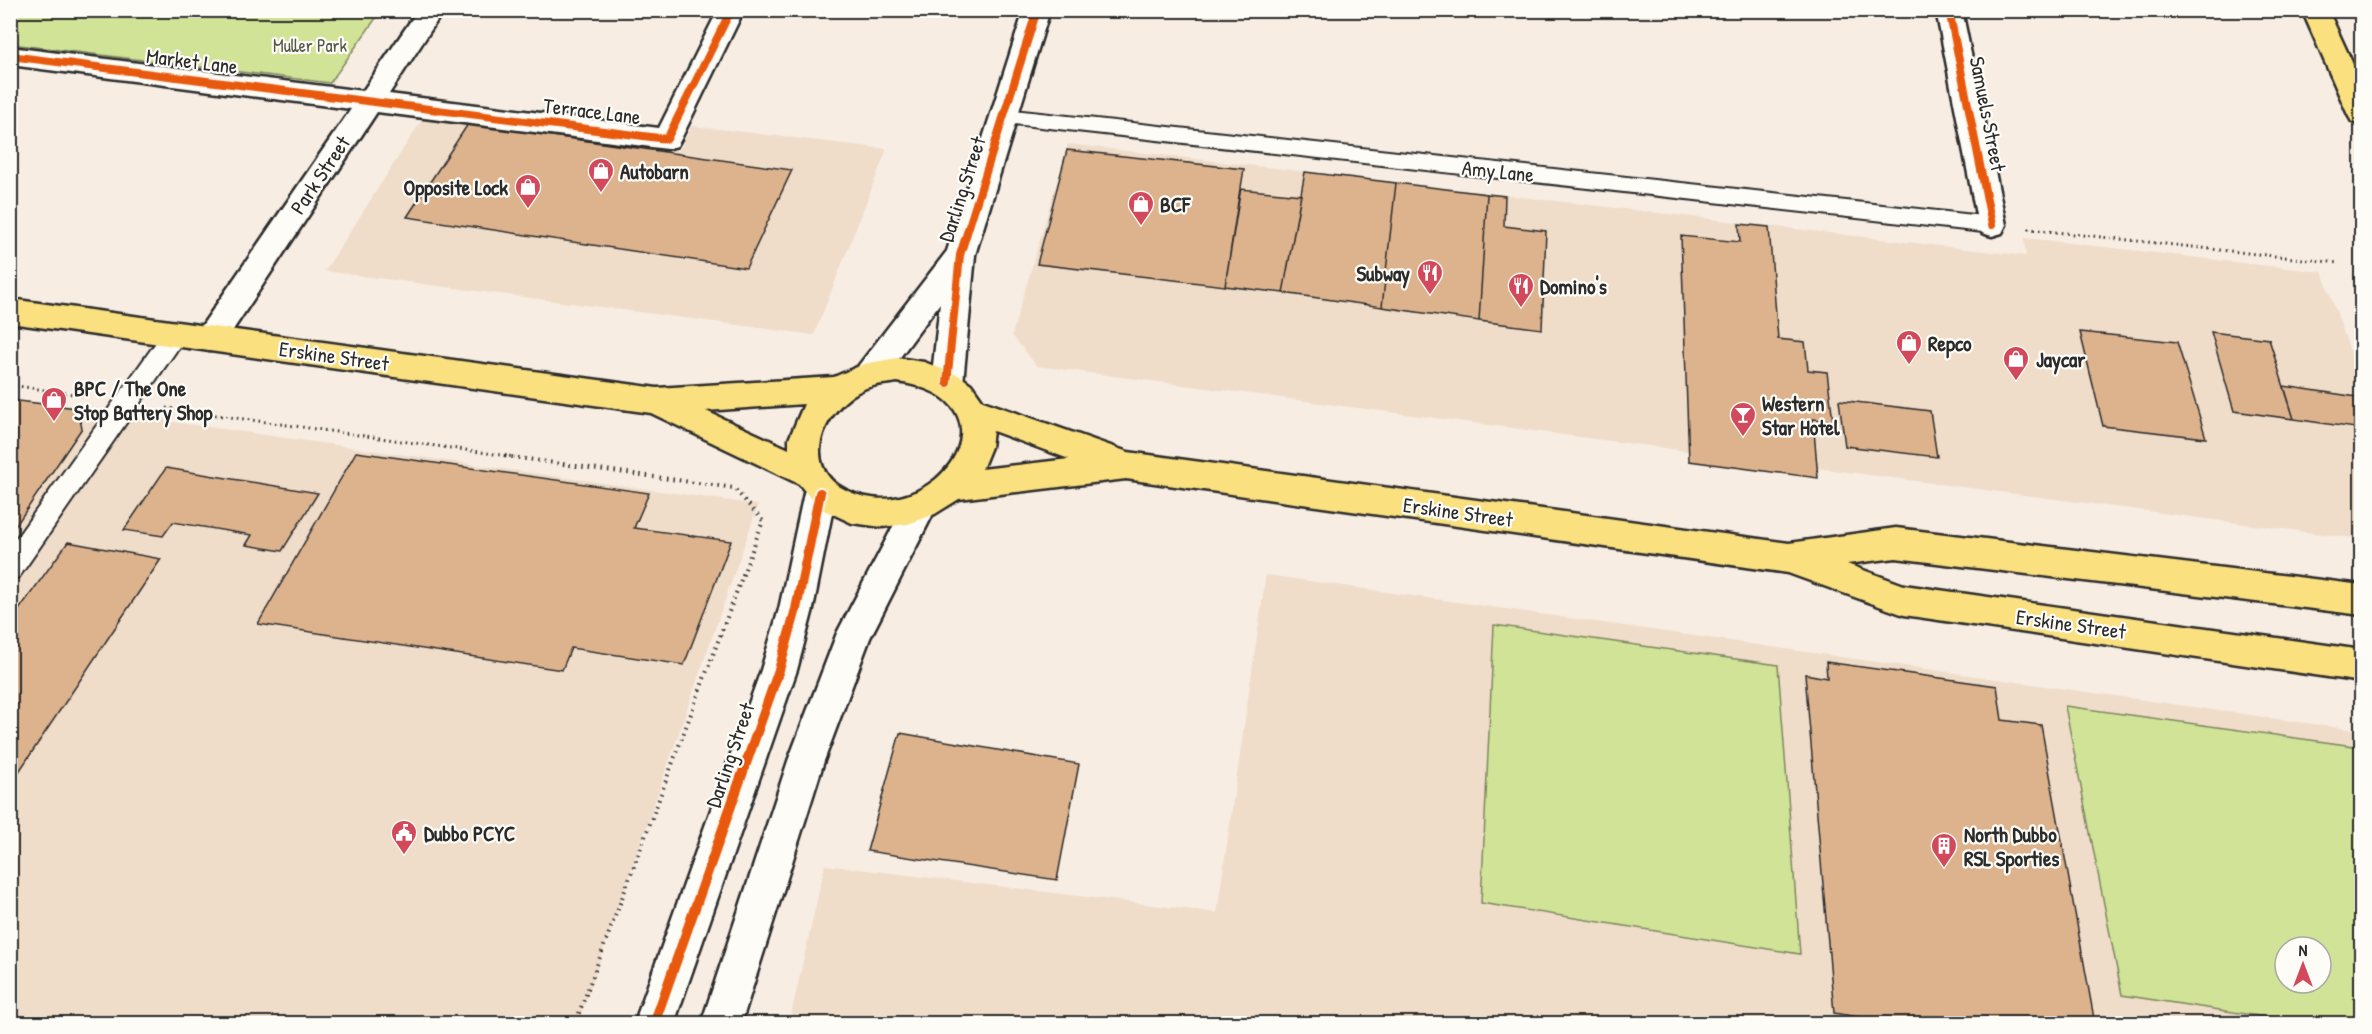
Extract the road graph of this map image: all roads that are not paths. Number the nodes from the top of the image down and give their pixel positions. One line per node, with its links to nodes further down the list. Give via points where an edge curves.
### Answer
1 (432, 10): 7 (street, Park Street)
2 (731, 10): 7 (street, Terrace Lane, via 667,139)
3 (1037, 10): 9 (street, Darling Street)
4 (1949, 10): 10 (street, Samuels Street)
5 (2315, 10): 8 (highway)
6 (10, 56): 7 (street, Market Lane)
7 (370, 101): 14 (street, Park Street)
8 (2361, 115)
9 (1004, 116): 10 (lane, Amy Lane); 11 (street, Darling Street)
10 (1992, 225)
11 (960, 255): 15 (street, Darling Street); 16 (street, Darling Street)
12 (10, 311): 13 (highway, Erskine Street)
13 (175, 334): 14 (highway, Erskine Street); 25 (lane)
14 (210, 339): 18 (highway, Erskine Street)
15 (870, 374): 16 (highway, via 897,370 924,373); 17 (highway)
16 (947, 383): 19 (highway)
17 (838, 389): 18 (highway, Erskine Street); 21 (highway, via 819,407 807,428 803,451)
18 (657, 401): 21 (highway, Erskine Street)
19 (972, 410): 20 (highway, Erskine Street); 22 (highway, via 977,428 975,448 967,468)
20 (1128, 466): 22 (highway, Erskine Street); 24 (highway, Erskine Street)
21 (814, 483): 23 (highway, via 841,506 866,513 893,513); 28 (street, Darling Street, via 796,609 779,670)
22 (952, 486): 23 (highway)
23 (921, 506): 29 (street, via 854,633 806,761)
24 (1788, 558): 26 (highway, Erskine Street, via 1896,543); 27 (highway, Erskine Street, via 1904,600)
25 (10, 570)
26 (2361, 600)
27 (2361, 666)
28 (654, 1023)
29 (721, 1023)

